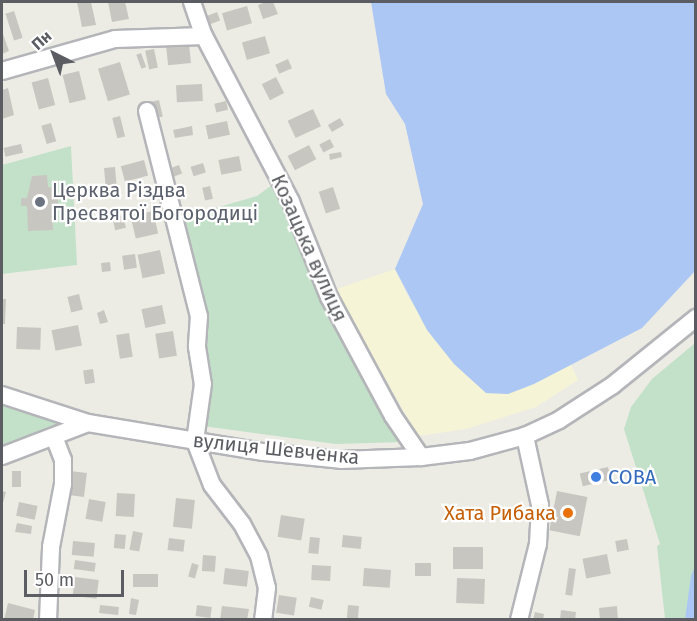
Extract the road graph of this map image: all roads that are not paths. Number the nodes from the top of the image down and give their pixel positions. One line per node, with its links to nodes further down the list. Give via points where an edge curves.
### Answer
1 (192, 2): 2 (street, Козацька вулиця)
2 (204, 36): 3 (street, via 115,39); 12 (street, Козацька вулиця, via 291,202 334,307 393,416)
3 (2, 71)
4 (147, 111): 10 (street, via 200,316 197,347 203,384)
5 (696, 318): 9 (street, вулиця Шевченка, via 613,385 559,420)
6 (2, 395): 7 (street, вулиця Шевченка)
7 (88, 423): 8 (street); 10 (street, вулиця Шевченка)
8 (54, 436): 11 (street); 13 (street, via 63,460 63,484 51,547)
9 (525, 436): 12 (street, вулиця Шевченка, via 470,451); 15 (street, via 540,505 538,544)
10 (195, 441): 12 (street, вулиця Шевченка, via 341,460); 14 (street, via 212,485 242,524 259,556 267,588)
11 (2, 456)
12 (421, 457)
13 (48, 620)
14 (263, 620)
15 (519, 620)

